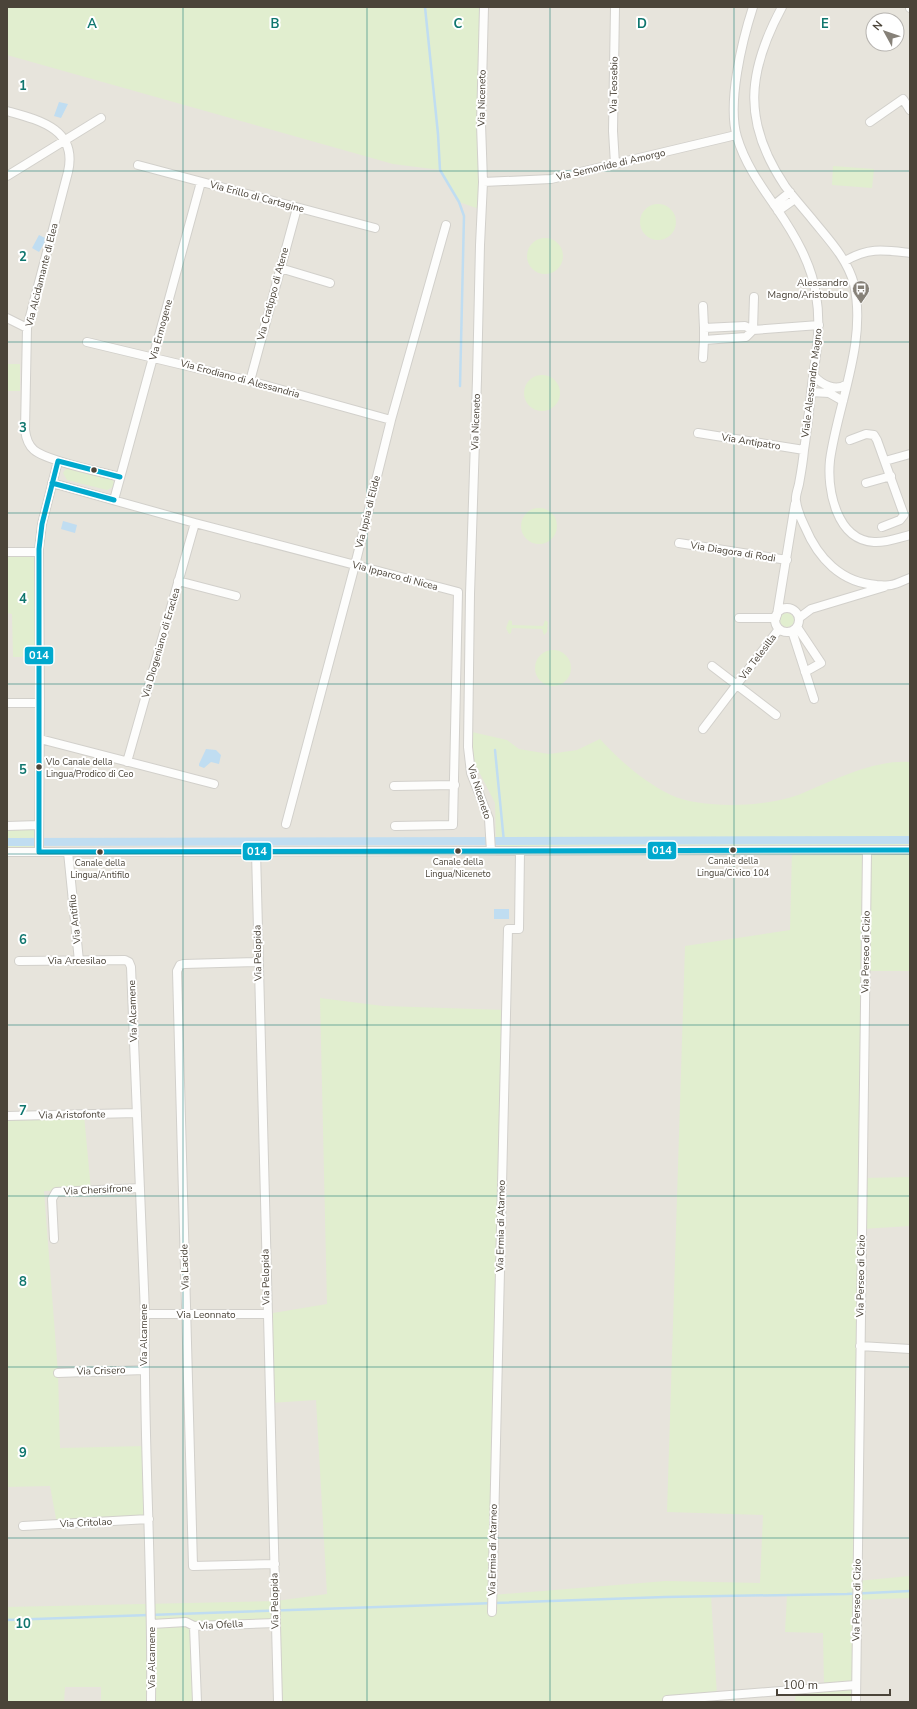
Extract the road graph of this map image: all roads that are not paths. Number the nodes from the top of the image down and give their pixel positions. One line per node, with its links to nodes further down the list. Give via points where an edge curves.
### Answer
1 (484, 7): 15 (street, Via Niceneto, via 481,124)
2 (615, 7): 11 (street, Via Teosebio)
3 (753, 7): 9 (street, Viale Alessandro Magno, via 736,83)
4 (782, 7): 16 (street, via 766,39 759,61 755,79 755,103 763,146)
5 (910, 110): 8 (street, via 903,99)
6 (7, 112): 10 (street, via 46,124)
7 (101, 118): 10 (street)
8 (870, 122)
9 (736, 135): 11 (street, Via Semonide di Amorgo); 18 (street, Viale Alessandro Magno, via 749,165)
10 (66, 140): 13 (street); 29 (street, Via Alcidamante di Elea, via 70,153 69,168)
11 (615, 164): 15 (street, Via Semonide di Amorgo, via 551,179)
12 (138, 165): 14 (street, Via Erillo di Cartagine)
13 (7, 176)
14 (201, 182): 17 (street, Via Erillo di Cartagine); 34 (street, Via Ermogene)
15 (483, 182): 66 (street, Via Niceneto)
16 (793, 196): 18 (street); 22 (street)
17 (297, 208): 20 (street, Via Erillo di Cartagine); 23 (street, Via Cratippo di Atene)
18 (776, 208): 28 (street, Viale Alessandro Magno, via 801,250 812,279)
19 (446, 225): 41 (street, Via Ippia di Elide)
20 (375, 228)
21 (910, 254): 22 (street, via 874,250)
22 (845, 261): 38 (street, via 853,282 856,306 854,348)
23 (280, 268): 24 (street); 37 (street, Via Cratippo di Atene)
24 (330, 282)
25 (754, 297): 31 (street)
26 (703, 306): 30 (street)
27 (7, 318): 29 (street)
28 (819, 325): 31 (street); 36 (street, Viale Alessandro Magno)
29 (27, 328): 46 (street, Via Alcidamante di Elea, via 26,437 33,450)
30 (704, 328): 31 (street, via 745,326); 32 (street)
31 (753, 330): 32 (street, via 746,337)
32 (704, 340): 35 (street)
33 (87, 342): 34 (street, Via Erodiano di Alessandria)
34 (153, 357): 37 (street, Via Erodiano di Alessandria); 49 (street, Via Ermogene)
35 (703, 358)
36 (814, 376): 38 (street, via 830,387); 39 (street, Viale Alessandro Magno)
37 (250, 381): 41 (street, Via Erodiano di Alessandria)
38 (847, 384): 40 (street)
39 (811, 392): 40 (street, via 829,393); 44 (street, Viale Alessandro Magno)
40 (843, 401): 56 (street, via 831,450 829,470 832,495 839,516 852,532 869,541 881,542)
41 (391, 420): 61 (street, Via Ippia di Elide)
42 (698, 434): 44 (street, Via Antipatro)
43 (850, 440): 47 (street, via 872,434 878,440)
44 (804, 450): 52 (street, Viale Alessandro Magno)
45 (910, 454): 47 (street)
46 (58, 460): 49 (street, Via Alcidamante di Elea); 50 (street)
47 (885, 461): 48 (street)
48 (891, 476): 51 (street); 55 (street, via 904,515 900,520)
49 (120, 477): 53 (street, Via Ermogene)
50 (52, 483): 53 (street, Via Ipparco di Nicea); 59 (street, via 42,524)
51 (866, 483)
52 (796, 499): 60 (street); 64 (street, Viale Alessandro Magno, via 801,519 813,543 831,566 842,575 857,581)
53 (114, 500): 54 (street, Via Ipparco di Nicea)
54 (195, 523): 61 (street, Via Ipparco di Nicea); 63 (street, Via Diogeniano di Eraclea)
55 (882, 527)
56 (910, 535)
57 (679, 543): 60 (street, Via Diagora di Rodi)
58 (7, 552): 59 (street)
59 (39, 552): 78 (street)
60 (787, 560): 68 (street)
61 (355, 565): 65 (street, Via Ipparco di Nicea); 86 (street, Via Ippia di Elide)
62 (910, 578): 64 (street, Viale Alessandro Magno)
63 (178, 581): 67 (street); 82 (street, Via Diogeniano di Eraclea)
64 (890, 585): 70 (street, via 811,609)
65 (458, 592): 66 (street, Via Ipparco di Nicea); 84 (street)
66 (470, 594): 90 (street, Via Niceneto, via 468,758 472,776 488,815)
67 (236, 596)
68 (776, 617): 69 (street); 70 (street, via 780,611 787,608); 71 (street)
69 (739, 618)
70 (799, 618): 72 (street)
71 (779, 629): 72 (street, via 784,632); 75 (street, Via Telesilla)
72 (795, 629): 74 (street); 74 (street, via 821,663)
73 (712, 666): 75 (street, Via Telesilla)
74 (805, 672): 76 (street)
75 (737, 685): 79 (street, Via Telesilla); 80 (street, Via Telesilla)
76 (814, 699)
77 (7, 703): 78 (street)
78 (40, 703): 81 (street)
79 (776, 715)
80 (703, 730)
81 (40, 739): 82 (street); 89 (street)
82 (127, 762): 83 (street)
83 (214, 784)
84 (454, 785): 85 (street); 88 (street, via 453,825)
85 (394, 786)
86 (286, 824)
87 (7, 826): 89 (street)
88 (395, 826)
89 (39, 830): 91 (street)
90 (491, 847): 92 (street); 97 (street)
91 (39, 850): 95 (street); 96 (street)
92 (520, 850): 94 (street); 116 (street, Via Ermia di Atarneo, via 519,929 508,929)
93 (910, 850): 94 (street)
94 (867, 851): 109 (street, Via Perseo di Cizio)
95 (7, 852)
96 (68, 852): 97 (street); 99 (street, Via Antifilo)
97 (256, 852): 100 (street, Via Pelopida)
98 (20, 961): 99 (street, Via Arcesilao)
99 (79, 961): 101 (street, Via Arcesilao, via 125,960)
100 (258, 962): 107 (street, Via Pelopida); 108 (street, Via Lacide, via 184,964 180,965 177,971)
101 (131, 967): 102 (street, Via Alcamene)
102 (137, 1114): 103 (street, Via Aristofonte); 104 (street, Via Alcamene)
103 (7, 1116)
104 (140, 1188): 105 (street, Via Chersifrone, via 56,1192 52,1199); 106 (street, Via Alcamene)
105 (54, 1239)
106 (145, 1314): 108 (street, Via Leonnato); 111 (street, Via Alcamene)
107 (267, 1314): 108 (street, Via Leonnato); 115 (street, Via Pelopida)
108 (186, 1315): 115 (street, Via Lacide, via 193,1566)
109 (860, 1346): 110 (street); 120 (street, Via Perseo di Cizio)
110 (910, 1349)
111 (144, 1370): 112 (street, Via Crisero); 113 (street, Via Alcamene)
112 (58, 1373)
113 (149, 1519): 114 (street, Via Critolao); 118 (street, Via Alcamene)
114 (23, 1526)
115 (274, 1564): 117 (street, Via Pelopida)
116 (492, 1612)
117 (276, 1623): 119 (street, Via Ofella); 124 (street, Via Pelopida)
118 (152, 1624): 119 (street, via 186,1622); 122 (street, Via Alcamene)
119 (194, 1626): 123 (street, Via Ofella)
120 (855, 1685): 121 (street); 125 (street, Via Perseo di Cizio)
121 (667, 1700)
122 (151, 1702)
123 (197, 1702)
124 (278, 1702)
125 (856, 1702)

